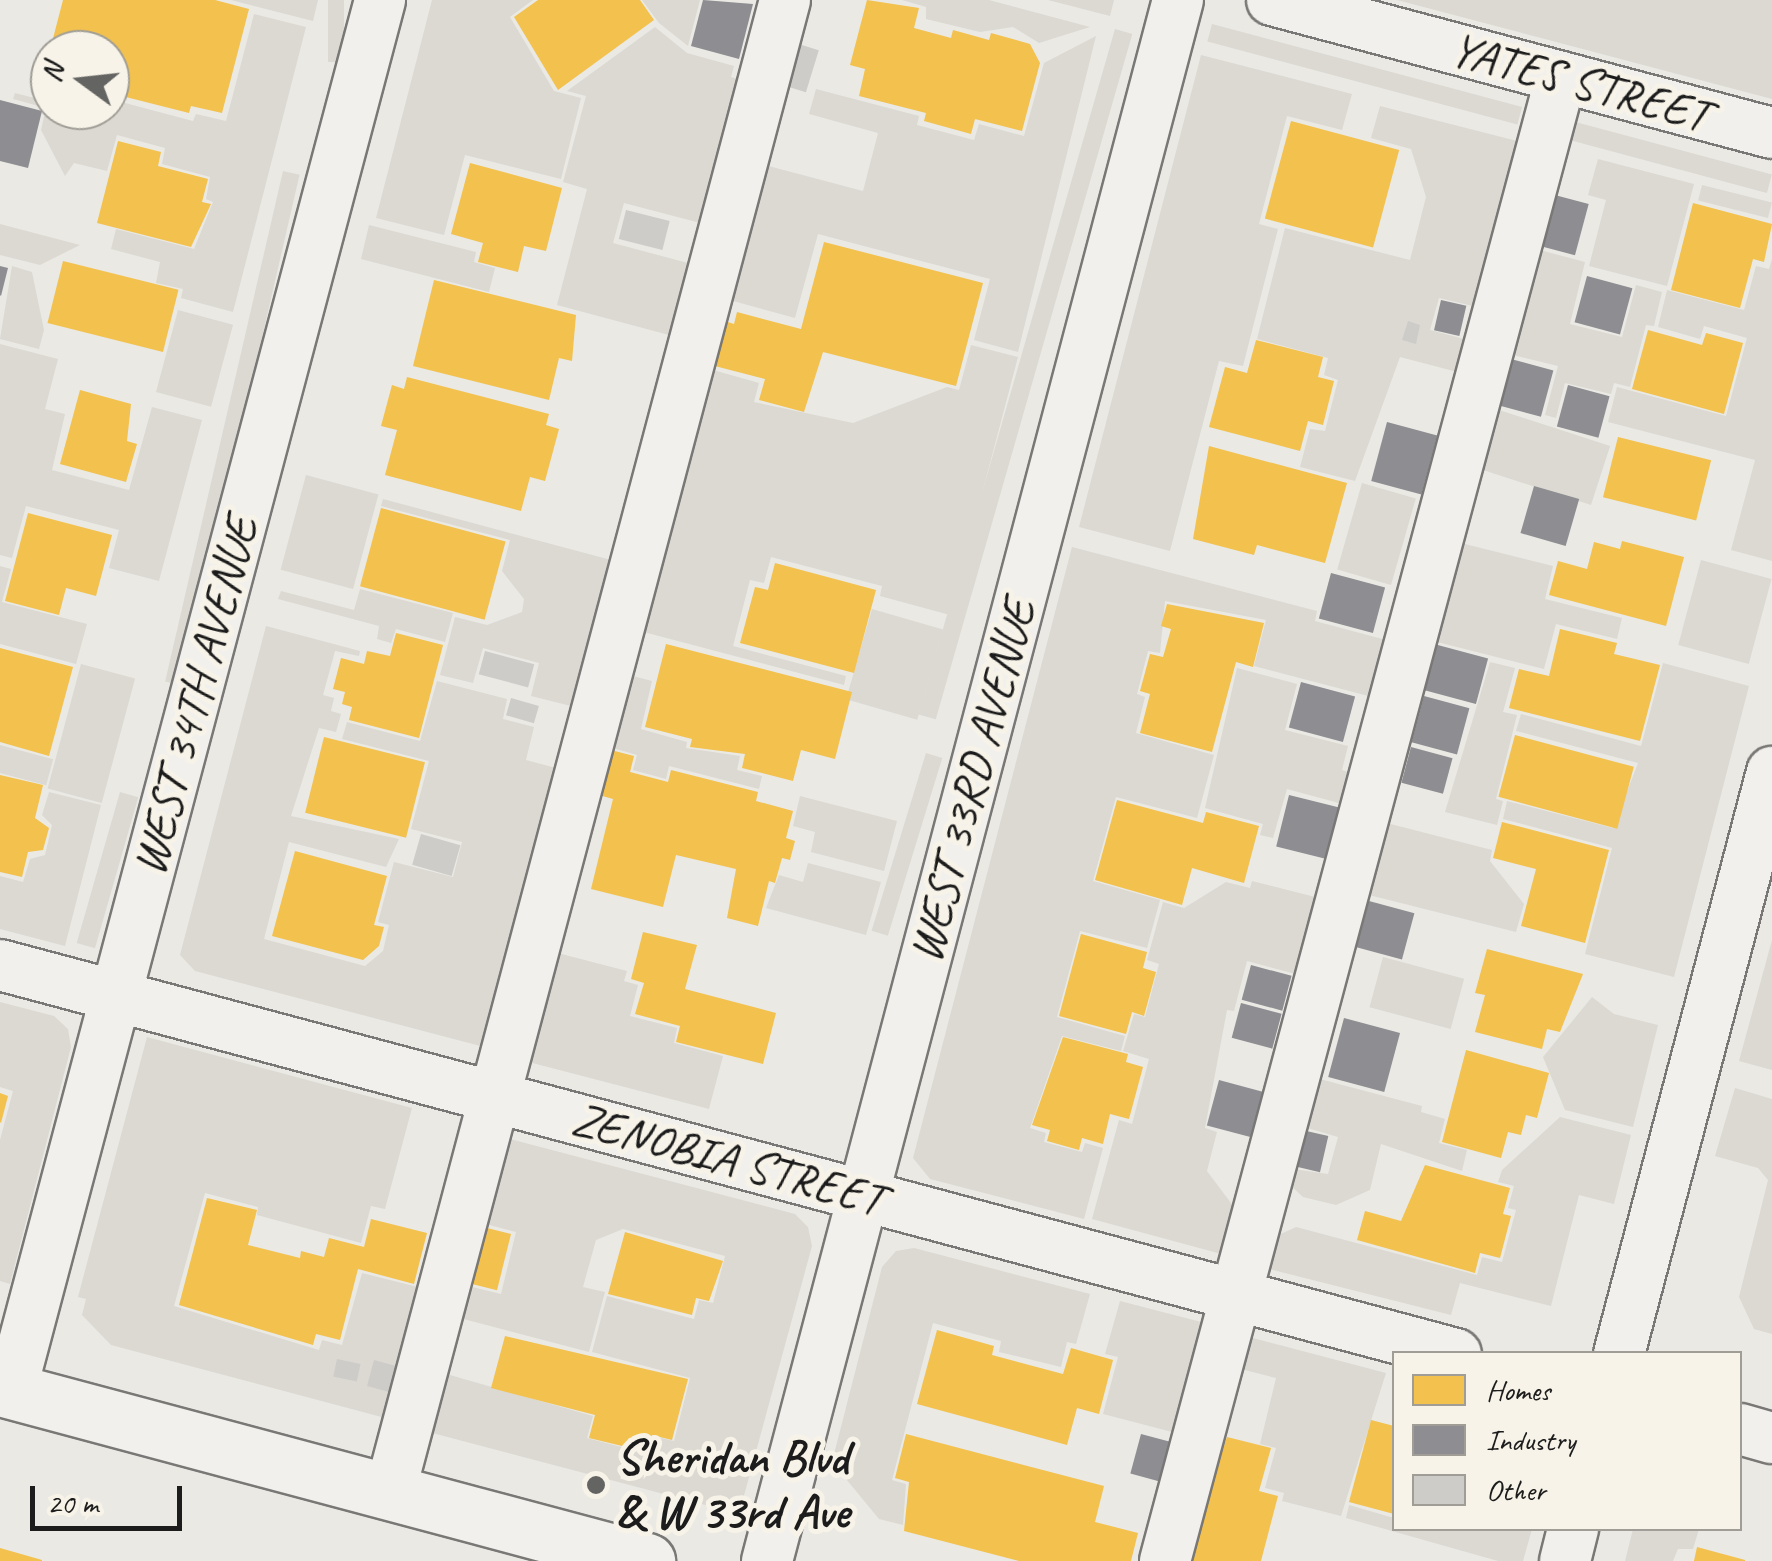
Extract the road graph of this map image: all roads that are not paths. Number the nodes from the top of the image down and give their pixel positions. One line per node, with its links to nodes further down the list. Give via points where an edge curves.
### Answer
1 (380, 0): 9 (street, WEST 34TH AVENUE)
2 (785, 0): 10 (street)
3 (1178, 0): 11 (street, WEST 33RD AVENUE)
4 (1272, 0): 5 (street, YATES STREET)
5 (1561, 77): 6 (street, YATES STREET); 12 (street)
6 (1772, 133)
7 (1772, 772): 14 (street)
8 (0, 965): 9 (street, ZENOBIA STREET)
9 (116, 996): 10 (street, ZENOBIA STREET); 15 (street, WEST 34TH AVENUE)
10 (496, 1097): 11 (street, ZENOBIA STREET); 18 (street)
11 (863, 1195): 12 (street, ZENOBIA STREET); 21 (street, WEST 33RD AVENUE)
12 (1236, 1294): 13 (street, ZENOBIA STREET); 22 (street)
13 (1445, 1351)
14 (1620, 1351)
15 (6, 1390): 18 (main road)
16 (1742, 1430): 17 (street)
17 (1772, 1438)
18 (390, 1492): 20 (main road)
19 (1572, 1531): 23 (street)
20 (647, 1561)
21 (767, 1561)
22 (1165, 1561)
23 (1564, 1561)

